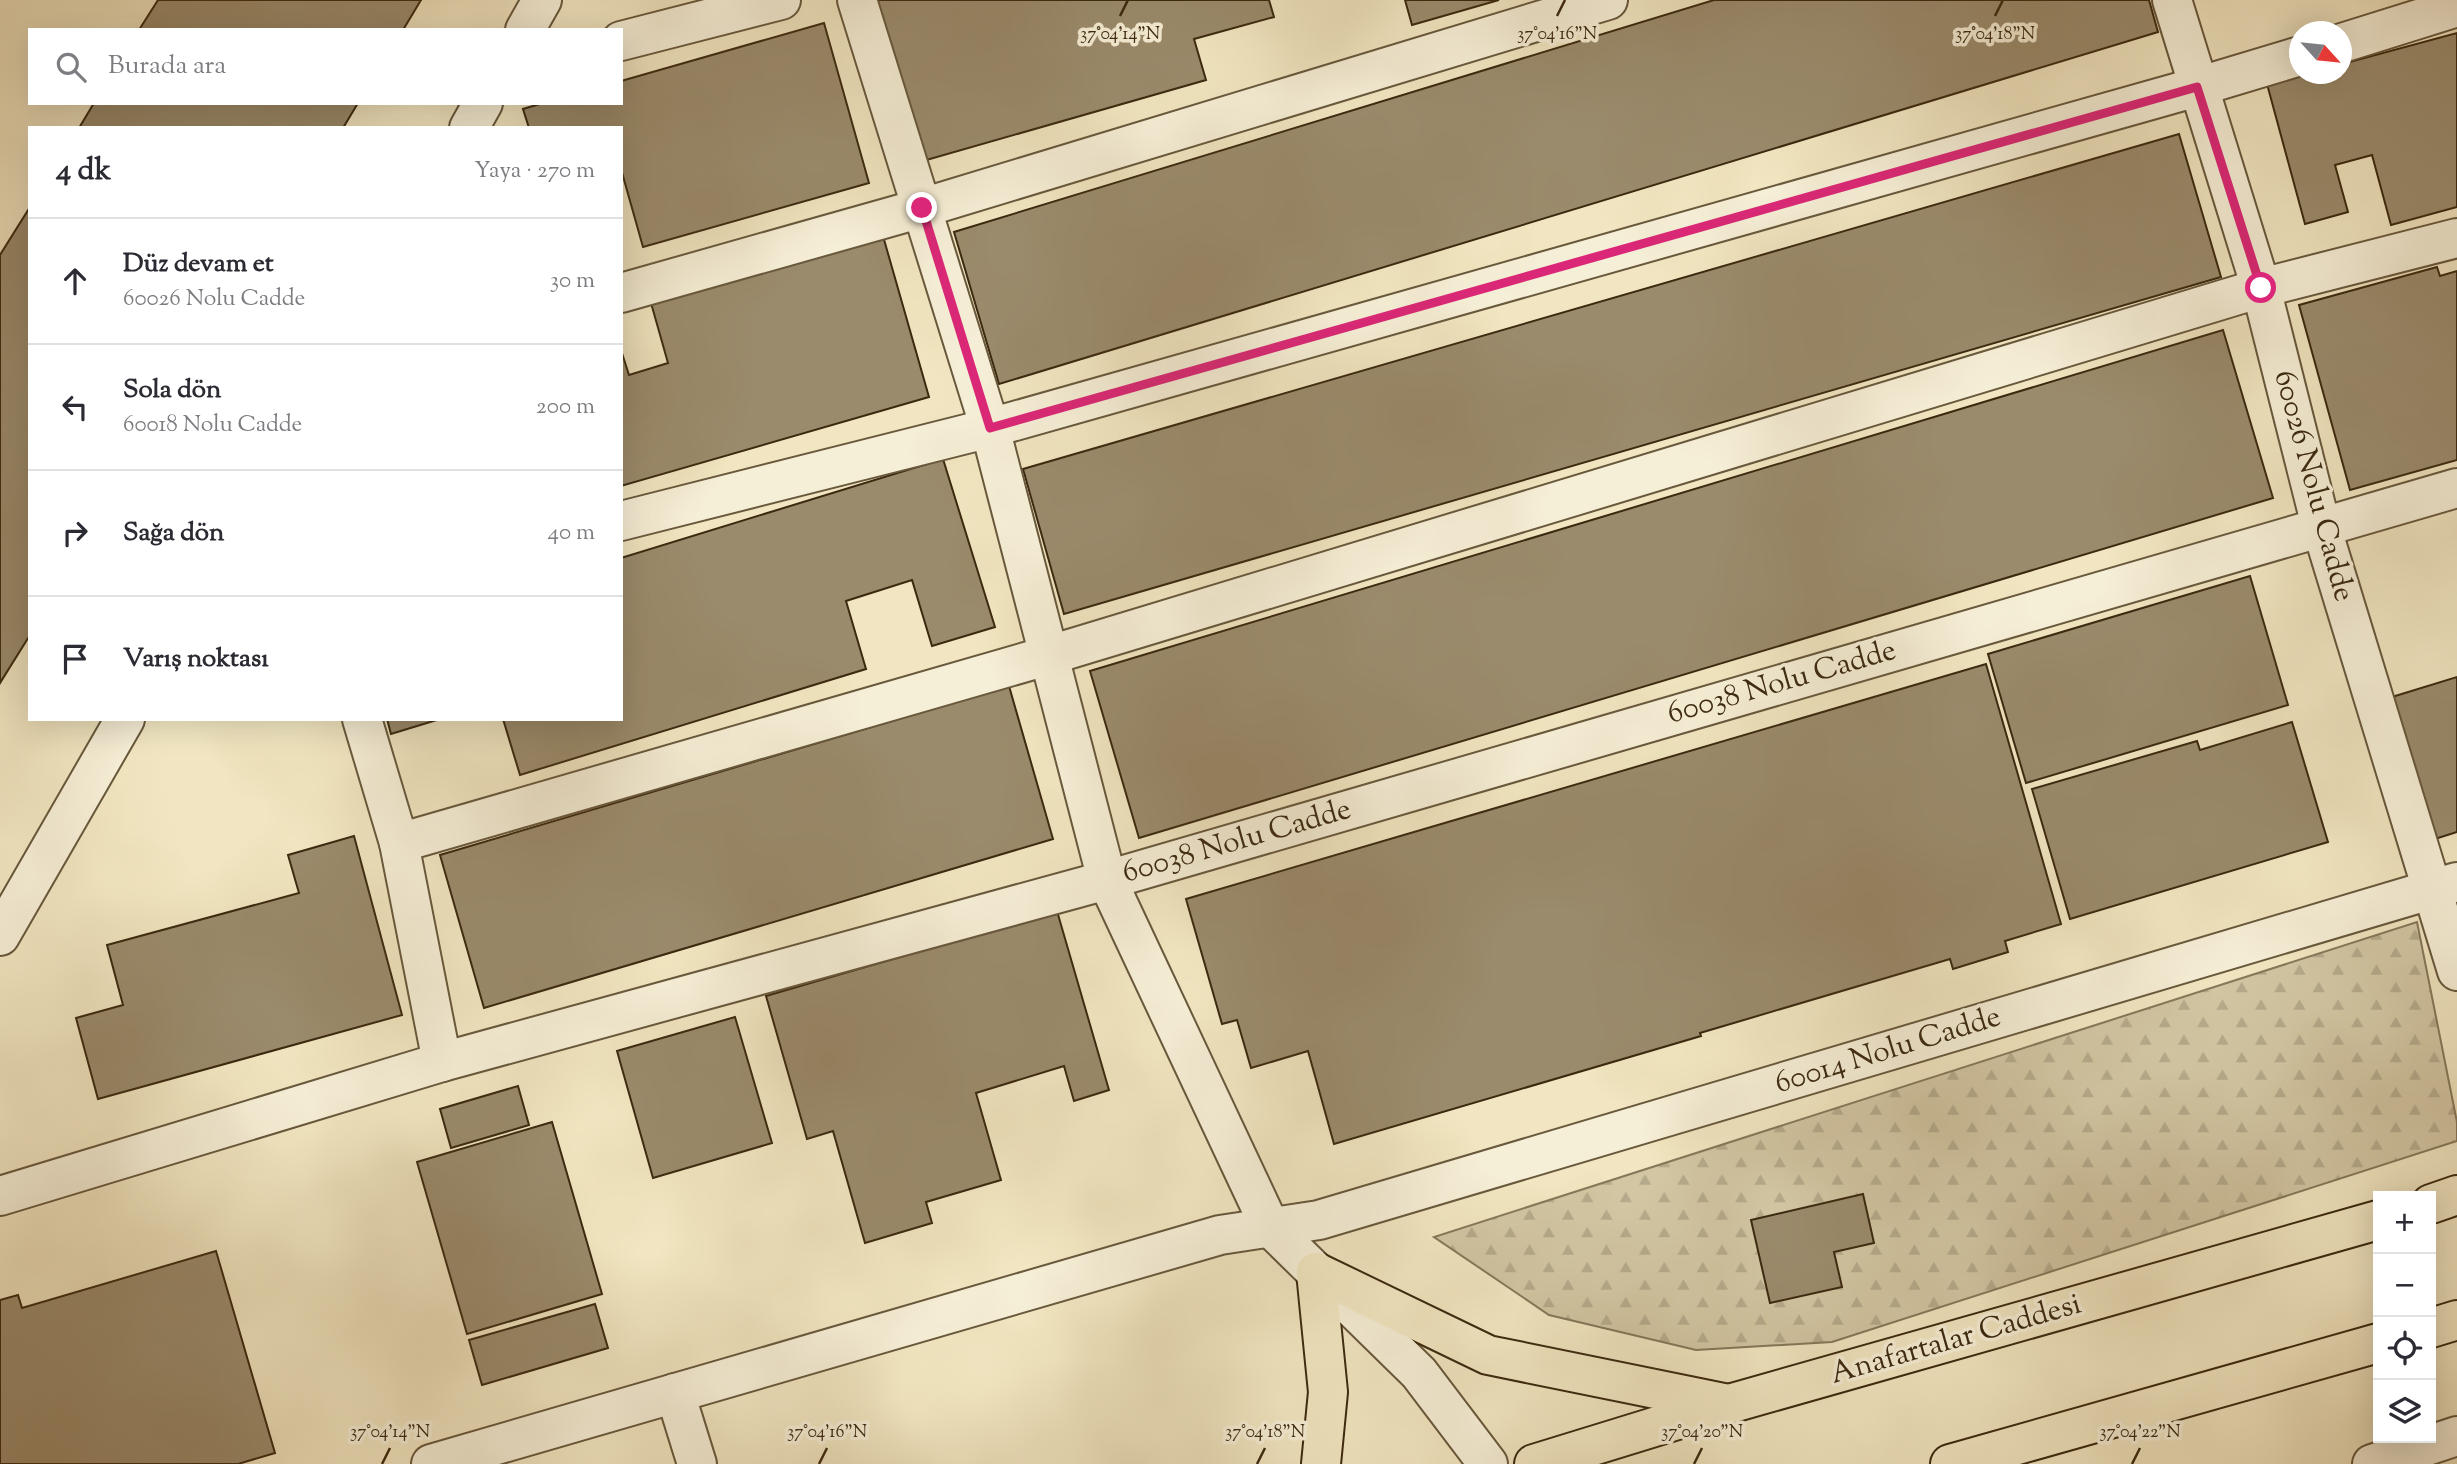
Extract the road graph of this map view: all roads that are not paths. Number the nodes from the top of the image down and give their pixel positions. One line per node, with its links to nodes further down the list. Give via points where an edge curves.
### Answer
1 (542, 0): 7 (lane)
2 (781, 0): 9 (lane)
3 (857, 0): 14 (lane)
4 (1608, 0): 14 (lane)
5 (2172, 0): 11 (lane, 60026 Nolu Cadde)
6 (2438, 7): 8 (lane)
7 (526, 28)
8 (2352, 39)
9 (623, 40)
10 (2289, 59): 11 (lane)
11 (2197, 87): 16 (lane, 60026 Nolu Cadde); 18 (lane)
12 (482, 105): 13 (lane)
13 (470, 126)
14 (922, 208): 17 (lane); 18 (lane)
15 (2457, 238): 16 (lane)
16 (2261, 288): 21 (lane, 60026 Nolu Cadde); 22 (lane)
17 (623, 292)
18 (990, 428): 20 (lane); 22 (lane)
19 (2457, 488): 21 (lane, 60038 Nolu Cadde)
20 (623, 520)
21 (2321, 526): 26 (lane, 60038 Nolu Cadde); 27 (lane, 60026 Nolu Cadde)
22 (1050, 655): 25 (lane); 26 (lane)
23 (124, 721): 28 (lane)
24 (363, 721): 25 (lane)
25 (399, 843): 30 (lane)
26 (1107, 880): 30 (lane, 60038 Nolu Cadde); 35 (lane)
27 (2444, 886): 29 (lane, 60026 Nolu Cadde); 35 (lane, 60014 Nolu Cadde, via 1319,1220)
28 (0, 936)
29 (2457, 971)
30 (442, 1062): 32 (lane, 60038 Nolu Cadde)
31 (2457, 1195): 33 (main road)
32 (0, 1196)
33 (2436, 1202)
34 (2373, 1221): 41 (main road, Anafartalar Caddesi)
35 (1270, 1227): 36 (lane); 40 (lane, 60014 Nolu Cadde, via 1220,1235)
36 (1316, 1272): 41 (main road, via 1488,1355); 45 (main road, via 1328,1392); 46 (lane, via 1419,1373)
37 (2457, 1320): 38 (main road)
38 (2436, 1326)
39 (2373, 1344): 48 (main road)
40 (675, 1393): 43 (lane, 60014 Nolu Cadde); 44 (lane)
41 (1729, 1404): 47 (main road, Anafartalar Caddesi)
42 (2457, 1436): 49 (lane)
43 (431, 1464)
44 (697, 1464)
45 (1321, 1464)
46 (1488, 1464)
47 (1534, 1464)
48 (1950, 1464)
49 (2372, 1464)

